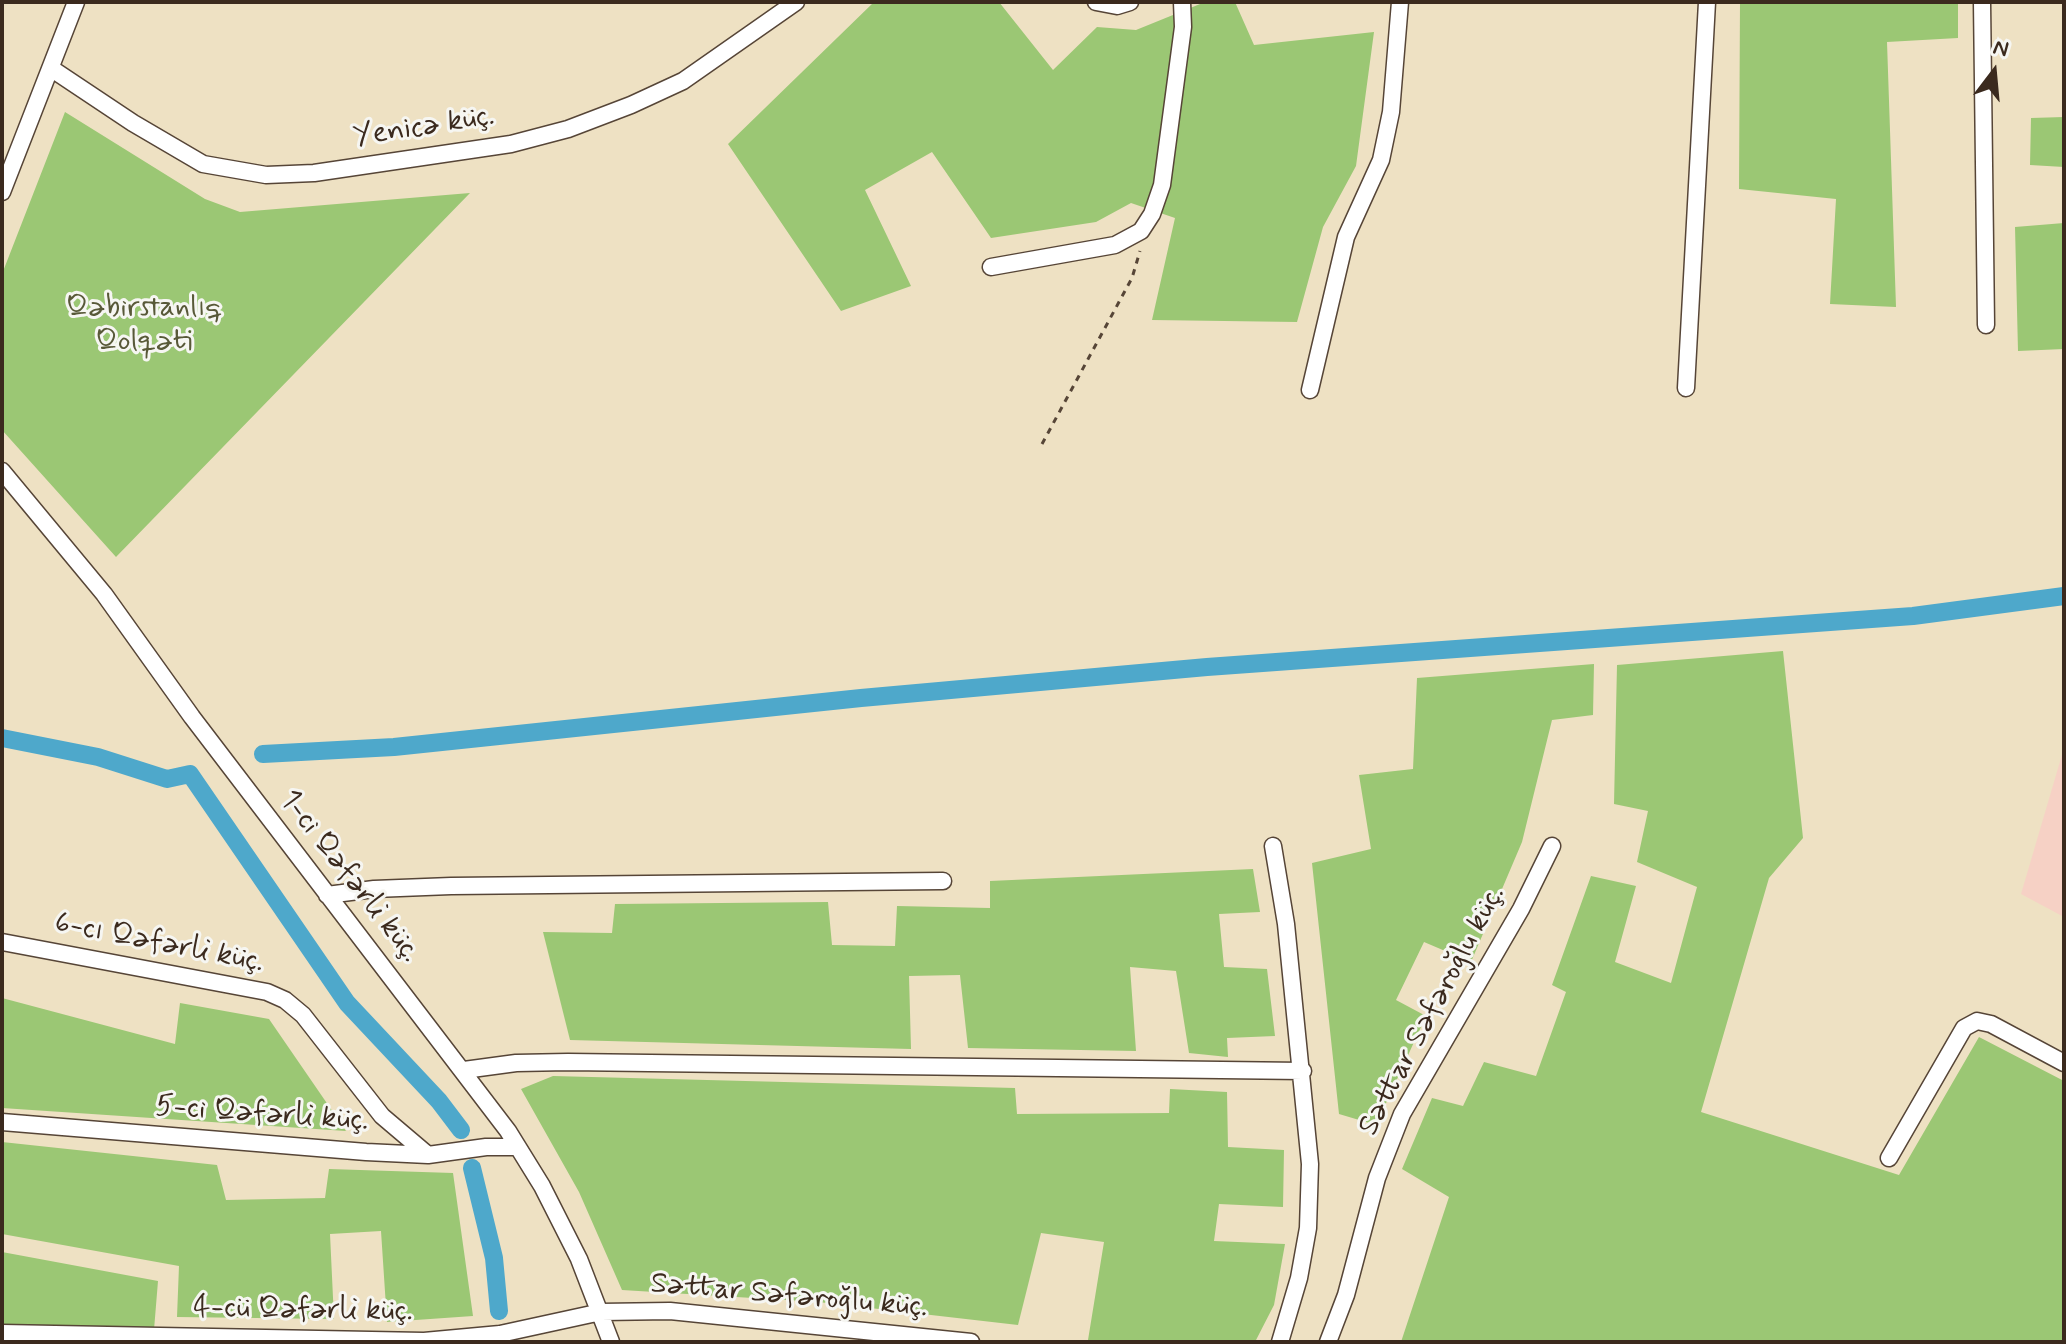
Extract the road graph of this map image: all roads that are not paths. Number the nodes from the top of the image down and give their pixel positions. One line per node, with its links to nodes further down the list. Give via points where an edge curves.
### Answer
1 (76, 2): 9 (street)
2 (796, 2): 9 (street, Yenicə küç., via 683,81 568,129 511,144 314,173 266,175 203,164)
3 (1096, 2): 4 (street)
4 (1130, 2)
5 (1182, 2): 11 (street, via 1162,185 1141,231 1115,245)
6 (1400, 2): 14 (street, via 1391,112 1381,160 1346,237)
7 (1707, 2): 13 (street)
8 (1982, 2): 12 (street)
9 (52, 69): 10 (street)
10 (2, 192)
11 (991, 267)
12 (1986, 325)
13 (1686, 388)
14 (1310, 390)
15 (2, 471): 19 (street, 1-ci Qəfərli küç., via 104,594)
16 (1273, 846): 23 (street)
17 (1552, 846): 33 (street, Səttar Səfəroğlu küç., via 1402,1114 1377,1178)
18 (943, 881): 19 (street, via 451,886)
19 (327, 895): 22 (street, 1-ci Qəfərli küç.)
20 (2, 942): 26 (street, 6-cı Qəfərli küç., via 267,992 285,1000 303,1015 382,1116)
21 (2064, 1063): 27 (street, via 1991,1024 1977,1021 1964,1028)
22 (464, 1070): 23 (street, via 568,1062); 25 (street, 1-ci Qəfərli küç.)
23 (1303, 1071): 32 (street, via 1310,1164 1308,1228)
24 (2, 1122): 26 (street, 5-ci Qəfərli küç.)
25 (518, 1147): 26 (street, 5-ci Qəfərli küç.); 28 (street, 1-ci Qəfərli küç., via 573,1247)
26 (428, 1155)
27 (1889, 1158)
28 (601, 1312): 29 (street, 4-cü Qəfərli küç., via 500,1334 424,1341); 30 (street, 1-ci Qəfərli küç.); 31 (street, Səttar Səfəroğlu küç., via 670,1311)
29 (2, 1333)
30 (611, 1342)
31 (971, 1342)
32 (1280, 1342)
33 (1328, 1342)

